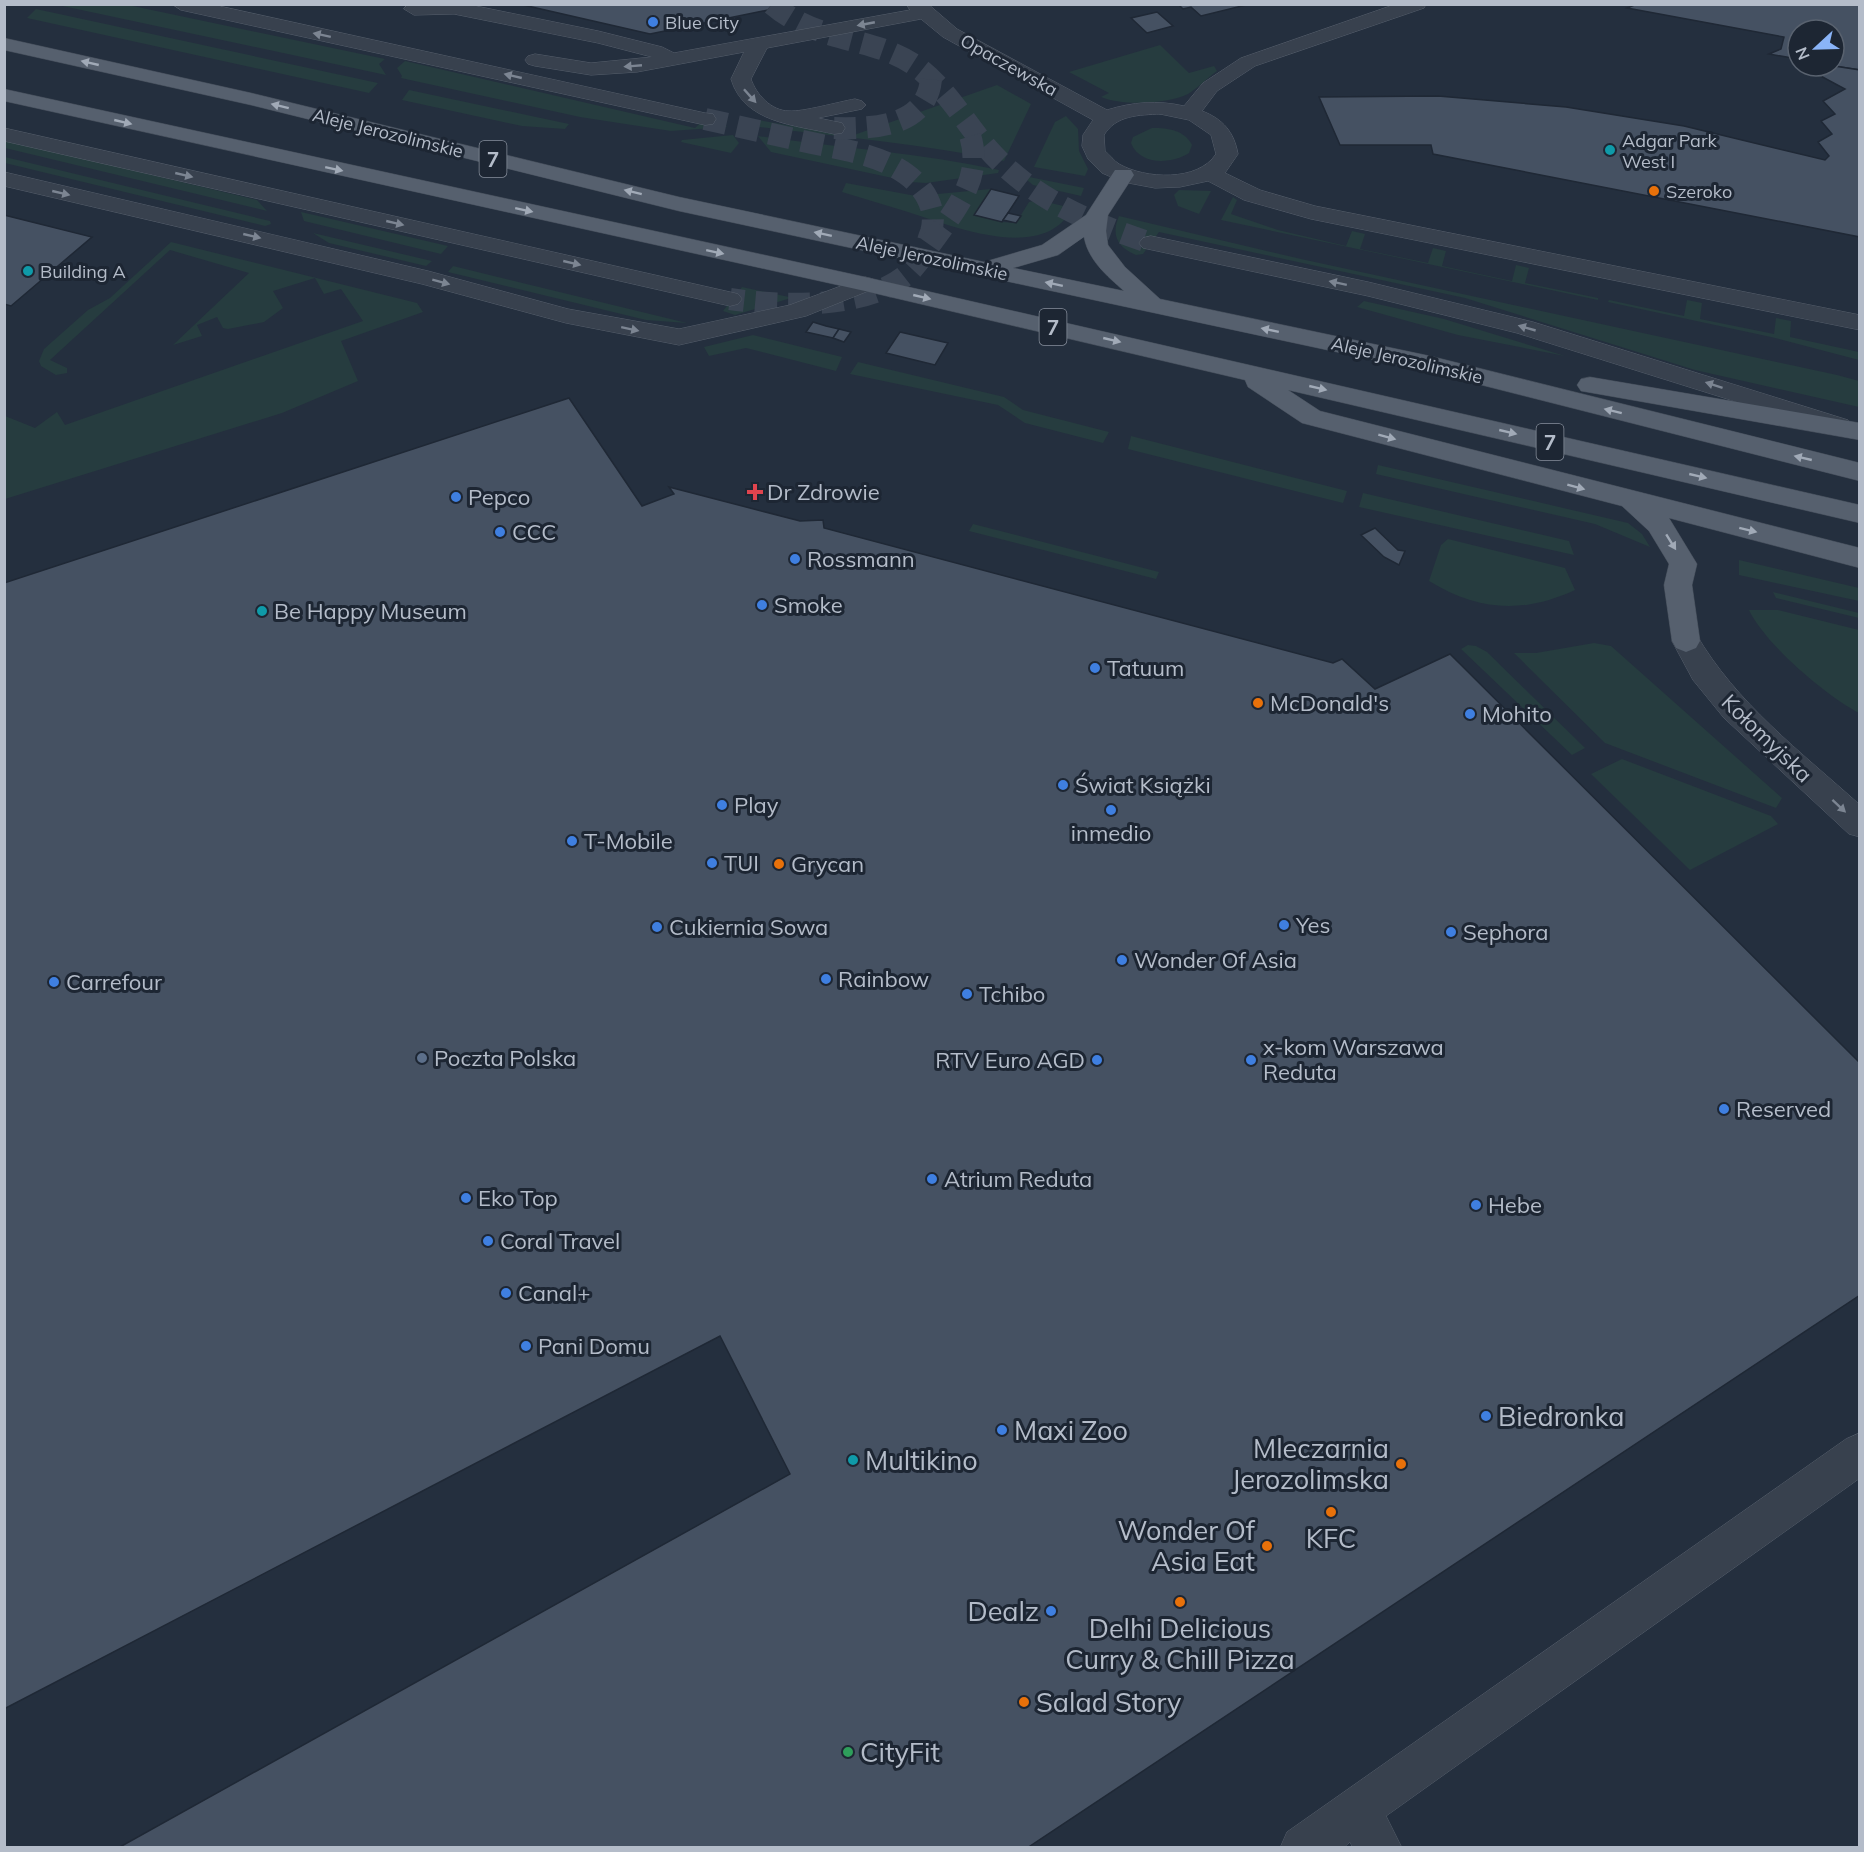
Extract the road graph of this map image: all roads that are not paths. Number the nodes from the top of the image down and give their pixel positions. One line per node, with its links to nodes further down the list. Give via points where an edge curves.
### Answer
1 (181, 4): 5 (street, one-way to 1)
2 (1417, 4): 12 (street, via 1248,62 1210,87)
3 (414, 7): 5 (street, via 411,17 394,28); 9 (street, via 454,8 501,17 643,48)
4 (919, 9): 7 (street, one-way to 7); 15 (street, Opaczewska, via 950,33)
5 (355, 42): 8 (street)
6 (4, 44): 25 (main road, Aleje Jerozolimskie / 7, one-way to 6, via 679,204 250,99)
7 (759, 45): 9 (street); 13 (street, one-way to 13, via 741,79 744,91 761,107)
8 (404, 52): 9 (street, one-way to 8, via 591,69 509,55); 14 (street, one-way to 8)
9 (674, 61)
10 (4, 95): 26 (main road, Aleje Jerozolimskie / 7, one-way to 26)
11 (855, 105): 13 (street)
12 (1189, 113): 15 (street, via 1146,108); 18 (street, via 1213,125 1226,141 1225,158)
13 (792, 117): 16 (street)
14 (705, 119)
15 (1107, 119): 19 (street, via 1093,134 1094,152)
16 (834, 128)
17 (4, 134): 21 (street, one-way to 21)
18 (1209, 173): 19 (street, via 1174,182); 29 (street, via 1252,195 1311,212)
19 (1123, 175): 22 (main road, via 1104,198)
20 (4, 179): 24 (street, one-way to 24)
21 (265, 193): 24 (street, via 283,221); 27 (street, one-way to 27)
22 (1094, 220): 25 (main road, via 1050,250); 28 (main road, via 1094,241 1102,256)
23 (1151, 243): 32 (street, one-way to 23, via 1524,327)
24 (290, 245): 26 (street, one-way to 26, via 566,316 679,337 797,311)
25 (983, 269): 28 (main road, Aleje Jerozolimskie / 7, one-way to 25)
26 (865, 284): 31 (main road, Aleje Jerozolimskie / 7, one-way to 31)
27 (730, 299)
28 (1152, 304): 30 (main road, Aleje Jerozolimskie / 7, one-way to 28)
29 (1860, 323)
30 (1430, 364): 32 (main road, via 1593,386); 33 (main road, Aleje Jerozolimskie / 7, one-way to 30)
31 (1241, 369): 34 (main road, one-way to 34, via 1311,417); 35 (main road, Aleje Jerozolimskie / 7, one-way to 35)
32 (1854, 431)
33 (1860, 472)
34 (1630, 501): 36 (main road, one-way to 36); 37 (main road, one-way to 37, via 1659,524 1683,564 1678,585)
35 (1860, 513)
36 (1860, 558)
37 (1686, 641): 38 (street, Kołomyjska, one-way to 38, via 1702,672 1735,710)
38 (1860, 825)
39 (1860, 1453): 40 (street)
40 (1368, 1829): 41 (street)
41 (1303, 1848)

